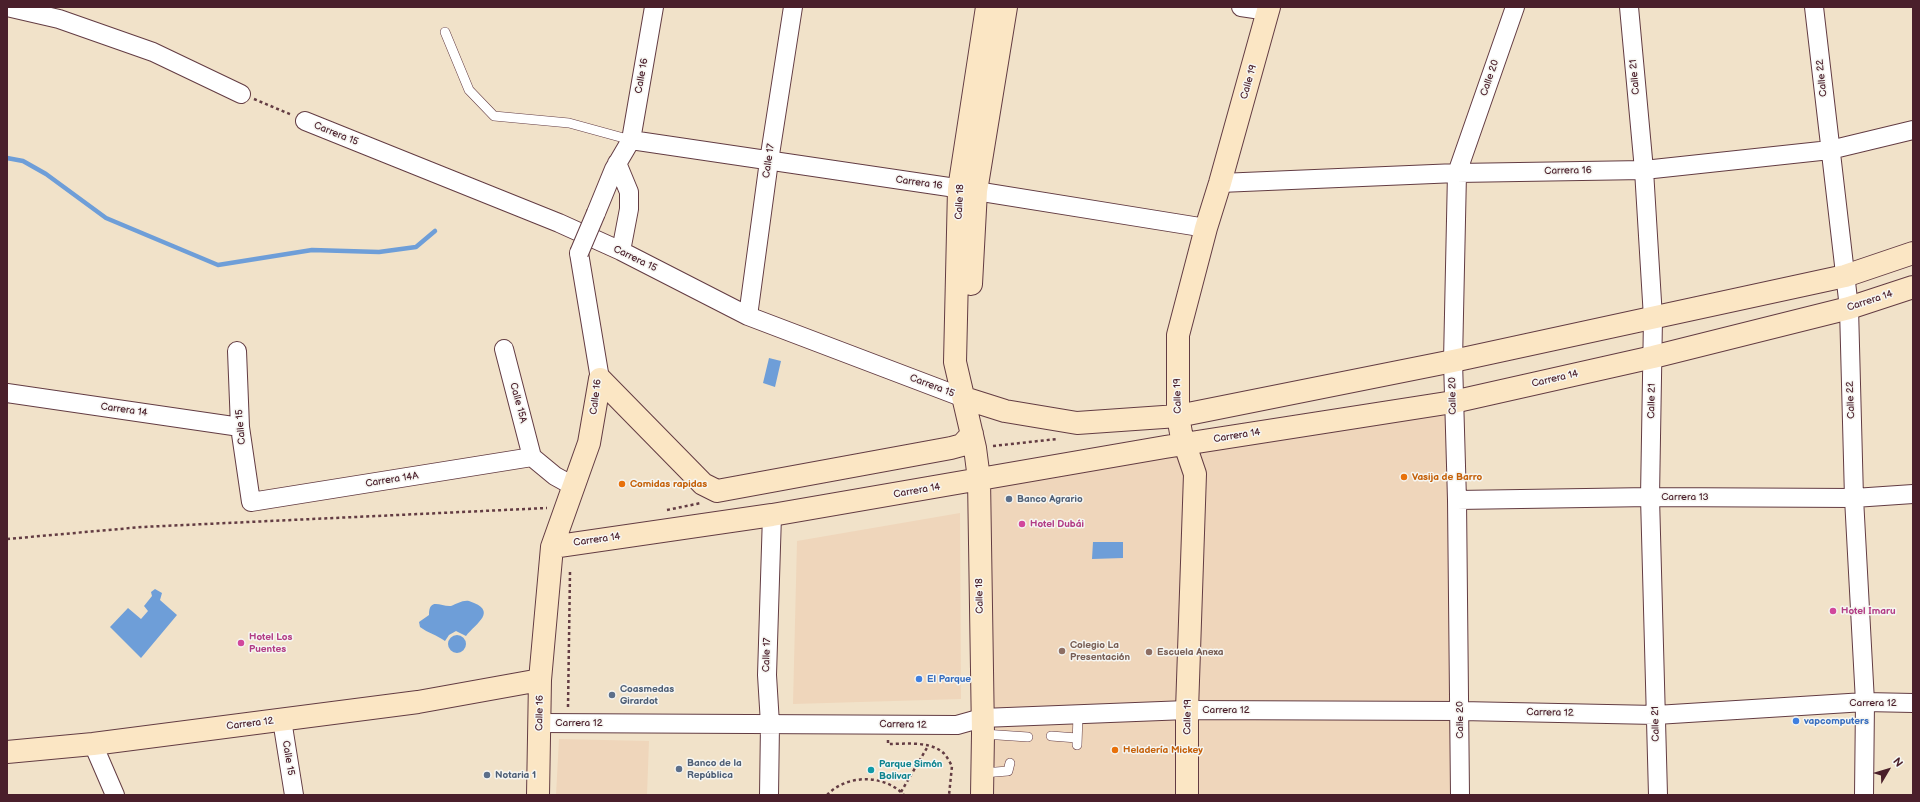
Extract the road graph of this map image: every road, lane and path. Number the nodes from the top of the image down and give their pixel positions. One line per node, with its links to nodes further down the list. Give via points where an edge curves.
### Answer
1 (7, 7): 12 (street, via 59,19 153,52)
2 (654, 7): 16 (street, Calle 16)
3 (793, 7): 18 (street, Calle 17)
4 (987, 7): 23 (street, Calle 18)
5 (1006, 7): 23 (street, Calle 18)
6 (1242, 7): 10 (street)
7 (1515, 7): 21 (street, Calle 20)
8 (1629, 7): 20 (street, Calle 21)
9 (1814, 7): 17 (street, Calle 22)
10 (1269, 9): 22 (street, Calle 19)
11 (444, 32): 16 (lane, via 469,90 494,116 569,123)
12 (241, 94): 13 (path)
13 (275, 107)
14 (305, 121): 25 (street, Carrera 15, via 481,190)
15 (1913, 130): 17 (street, Carrera 16)
16 (631, 140): 18 (street, Carrera 16); 19 (street, Calle 16)
17 (1830, 150): 20 (street, Carrera 16); 27 (street, Calle 22)
18 (769, 161): 23 (street, Carrera 16); 30 (street, Calle 17)
19 (617, 163): 25 (street, via 628,192 629,209); 36 (street, Calle 16, bridge, via 579,253)
20 (1644, 170): 21 (street, Carrera 16); 31 (street, Calle 21)
21 (1457, 173): 22 (street, Carrera 16); 35 (street, Calle 20)
22 (1220, 184): 24 (street, Calle 19)
23 (968, 190): 24 (street, Carrera 16); 38 (street, Calle 18, via 967,363)
24 (1206, 228): 40 (street, Calle 19, via 1178,335)
25 (621, 252): 30 (street, Carrera 15)
26 (1913, 253): 27 (street)
27 (1845, 276): 29 (street, Calle 22); 31 (street)
28 (1913, 287): 29 (street, Carrera 14)
29 (1849, 308): 34 (street, Carrera 14); 49 (street, Calle 22)
30 (748, 316): 38 (street, Carrera 15)
31 (1653, 318): 34 (street, Calle 21); 35 (street)
32 (504, 349): 44 (street, Calle 15A)
33 (237, 351): 41 (street, Calle 15)
34 (1653, 357): 39 (street, Carrera 14); 48 (street, Calle 21)
35 (1453, 361): 39 (street, Calle 20); 40 (street)
36 (600, 379): 42 (street, via 703,484 718,491 952,448 962,445); 46 (street, Calle 16, via 589,443)
37 (7, 392): 41 (street, Carrera 14)
38 (964, 398): 40 (street, via 1005,411 1077,423); 42 (street, Calle 18)
39 (1453, 402): 43 (street, Carrera 14); 50 (street, Calle 20)
40 (1178, 416): 43 (street, Calle 19)
41 (240, 426): 51 (street, Calle 15)
42 (972, 434): 45 (street, Calle 18)
43 (1185, 444): 45 (street, Carrera 14); 60 (street, Calle 19, via 1195,474)
44 (532, 457): 46 (street, via 555,476); 51 (street, Carrera 14A)
45 (979, 479): 53 (street, Carrera 14); 67 (street, Calle 18)
46 (575, 487): 55 (street, Calle 16)
47 (1913, 494): 49 (street, Carrera 13)
48 (1650, 497): 49 (street, Carrera 13); 50 (street, Carrera 13); 63 (street, Calle 21)
49 (1854, 498): 57 (street, Calle 22)
50 (1457, 500): 61 (street, Calle 20)
51 (251, 502)
52 (546, 508): 54 (path, via 86,530)
53 (772, 515): 55 (street, Carrera 14); 66 (street, Calle 17, via 767,675)
54 (7, 539)
55 (561, 545): 56 (street, Calle 16); 59 (path, via 568,709)
56 (540, 680): 64 (street, Carrera 12, via 418,702); 65 (street, Calle 16)
57 (1865, 702): 58 (street, Carrera 12); 63 (street, Carrera 12); 87 (street, Calle 22)
58 (1913, 703)
59 (576, 709)
60 (1187, 710): 61 (street, Carrera 12); 62 (street, Carrera 12); 84 (street, Calle 19)
61 (1461, 710): 63 (street, Carrera 12); 85 (street, Calle 20)
62 (1078, 715): 67 (street, Carrera 12); 68 (lane, via 1077,742)
63 (1656, 716): 86 (street, Calle 21)
64 (282, 720): 71 (street, Carrera 12); 78 (street, Calle 15)
65 (540, 723): 66 (street, Carrera 12); 79 (street, Calle 16)
66 (770, 724): 67 (street, Carrera 12); 80 (street, Calle 17)
67 (982, 726): 70 (lane, via 1010,739); 75 (street, Calle 18)
68 (1051, 736)
69 (889, 737): 72 (path, via 888,744)
70 (1028, 737)
71 (92, 744): 73 (street, Carrera 12); 77 (street)
72 (928, 746): 76 (path); 82 (path, via 939,750 952,766)
73 (7, 752)
74 (1010, 763): 75 (lane, via 1008,771)
75 (983, 772): 83 (street, Calle 18)
76 (903, 794): 81 (path, via 882,782 860,779 839,786)
77 (115, 795)
78 (294, 795)
79 (538, 795)
80 (770, 795)
81 (827, 795)
82 (949, 795)
83 (982, 795)
84 (1187, 795)
85 (1460, 795)
86 (1658, 795)
87 (1864, 795)

